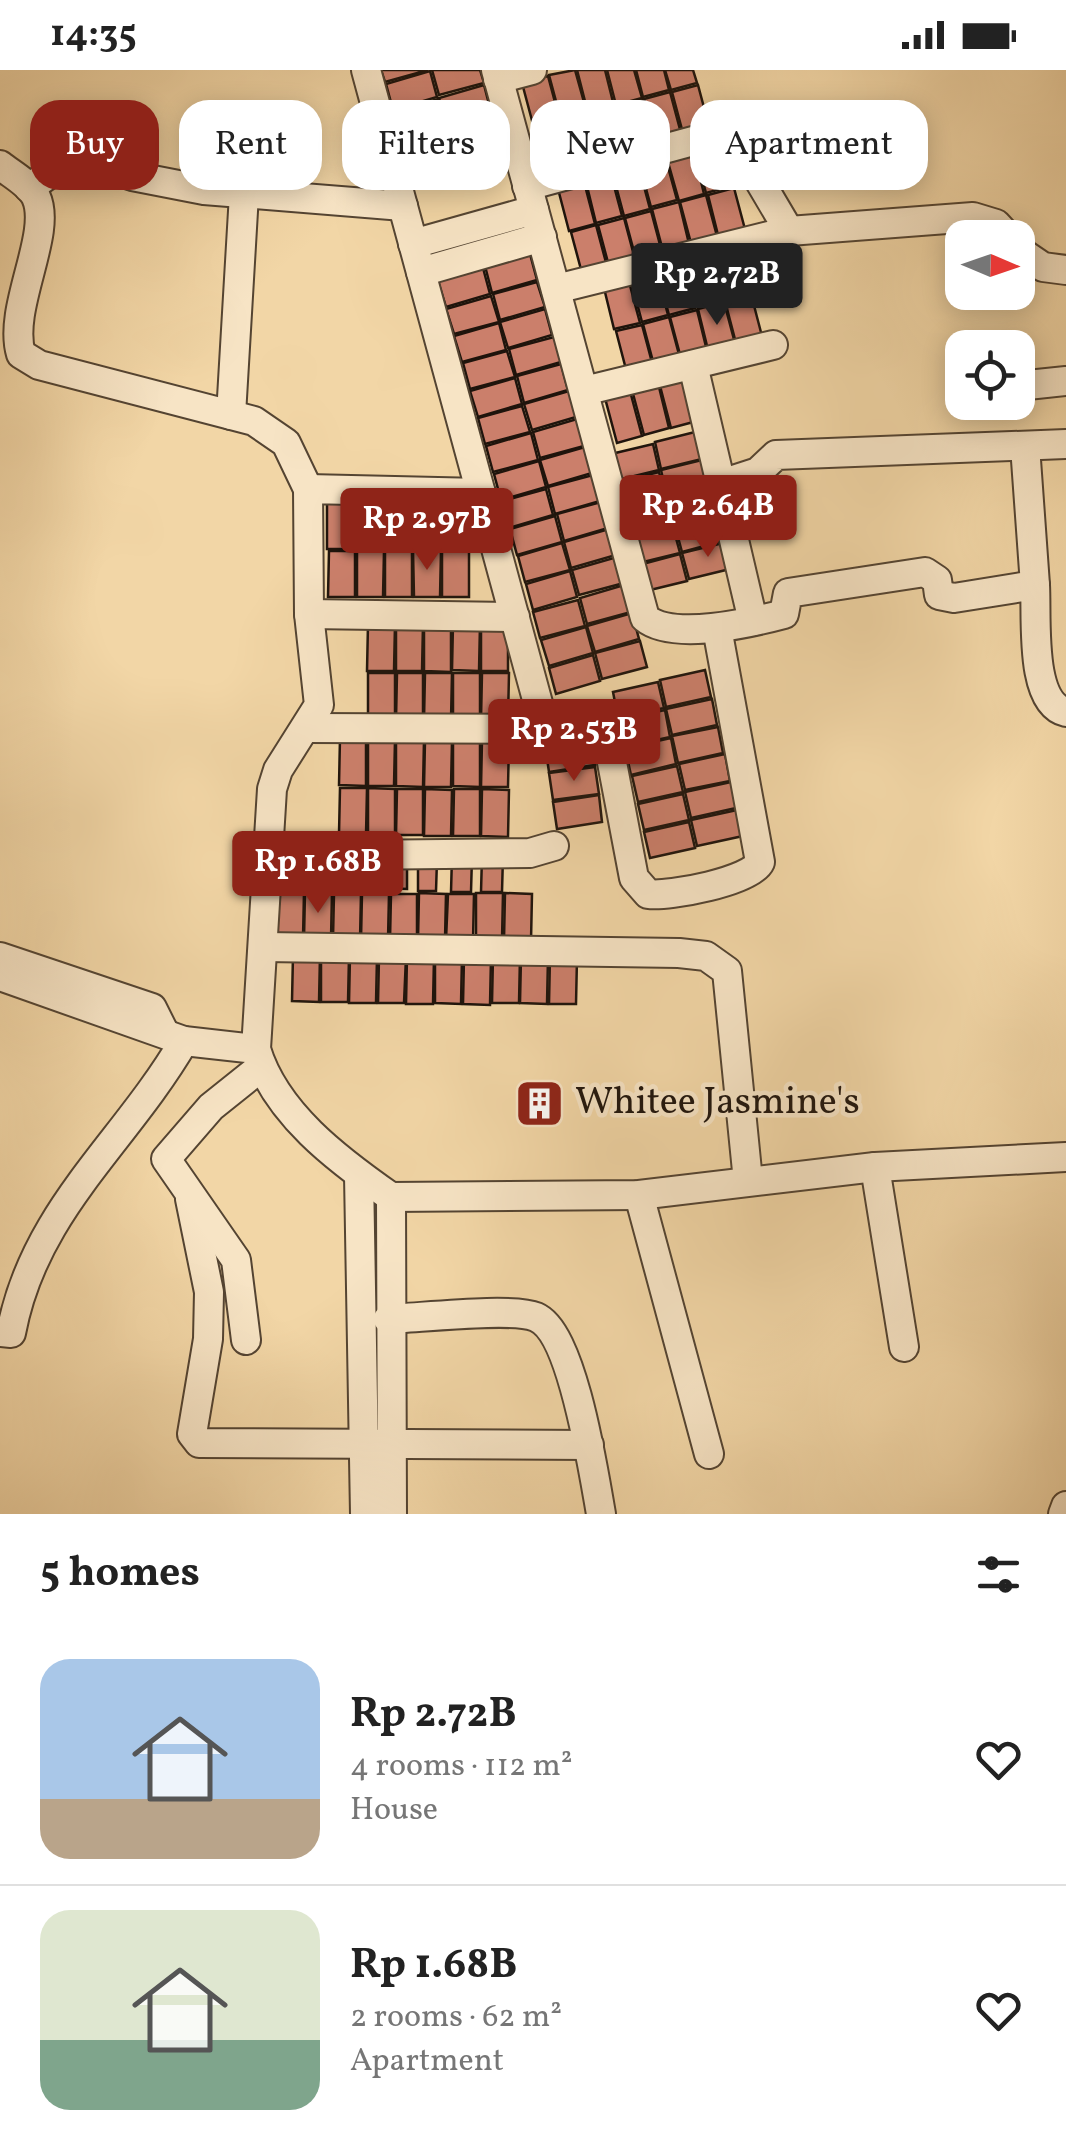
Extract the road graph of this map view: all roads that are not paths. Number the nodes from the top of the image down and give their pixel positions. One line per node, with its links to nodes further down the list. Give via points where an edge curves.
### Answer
1 (366, 70): 8 (street)
2 (532, 70): 3 (street)
3 (497, 74): 7 (street)
4 (0, 166): 5 (street)
5 (29, 188): 6 (street, via 82,158 132,176); 22 (street, via 38,226 17,330 21,354 39,365)
6 (244, 194): 8 (street); 22 (street)
7 (531, 198): 10 (street, via 730,132); 11 (street); 12 (street)
8 (402, 206): 12 (street)
9 (983, 220): 10 (street)
10 (789, 231): 16 (street)
11 (542, 238): 15 (street); 16 (street)
12 (413, 244): 15 (street)
13 (1035, 262): 14 (street)
14 (1066, 270)
15 (421, 272): 27 (street)
16 (556, 289): 21 (street)
17 (773, 345): 18 (street)
18 (693, 366): 21 (street); 25 (street)
19 (1066, 381): 20 (street)
20 (1035, 384)
21 (584, 391): 32 (street, via 641,612 659,627)
22 (231, 415): 26 (street, via 272,430)
23 (1066, 444): 24 (street)
24 (1025, 446): 25 (street, via 776,456 758,472); 28 (street)
25 (721, 484): 31 (street)
26 (308, 489): 27 (street); 29 (street)
27 (481, 493): 30 (street)
28 (1035, 585): 31 (street, via 954,598 939,594 937,580 926,572 788,592 784,614); 33 (street, via 1041,690 1051,706)
29 (309, 614): 30 (street); 34 (street, via 320,698)
30 (515, 617): 35 (street)
31 (753, 622): 32 (street)
32 (716, 628): 35 (street, via 760,862 754,872 673,894 642,891 604,726)
33 (1066, 712)
34 (308, 728): 35 (street); 37 (street, via 275,780)
35 (546, 730)
36 (554, 846): 37 (street, via 530,852)
37 (266, 856): 38 (street)
38 (264, 946): 42 (street); 46 (street, via 679,953 716,960 727,971)
39 (0, 956): 41 (street, via 152,1008)
40 (0, 976): 41 (street)
41 (174, 1036): 42 (street); 51 (street, via 164,1075 56,1213 24,1280 11,1333)
42 (258, 1058): 45 (street, via 286,1106); 49 (street, via 167,1156)
43 (1066, 1157): 44 (street)
44 (876, 1167): 46 (street); 53 (street)
45 (358, 1174): 48 (street); 55 (street)
46 (748, 1181): 47 (street)
47 (639, 1196): 48 (street); 56 (street)
48 (391, 1198): 50 (street)
49 (190, 1199): 52 (street, via 208,1274); 52 (street, via 236,1260 260,1342)
50 (388, 1319): 54 (street, via 536,1317 561,1348); 55 (street)
51 (0, 1332)
52 (208, 1339): 55 (street, via 192,1423 199,1443)
53 (904, 1347)
54 (589, 1445): 55 (street); 60 (street)
55 (378, 1447): 58 (street); 59 (street)
56 (710, 1454)
57 (1066, 1506): 61 (street)
58 (365, 1514)
59 (392, 1514)
60 (602, 1514)
61 (1063, 1514)

